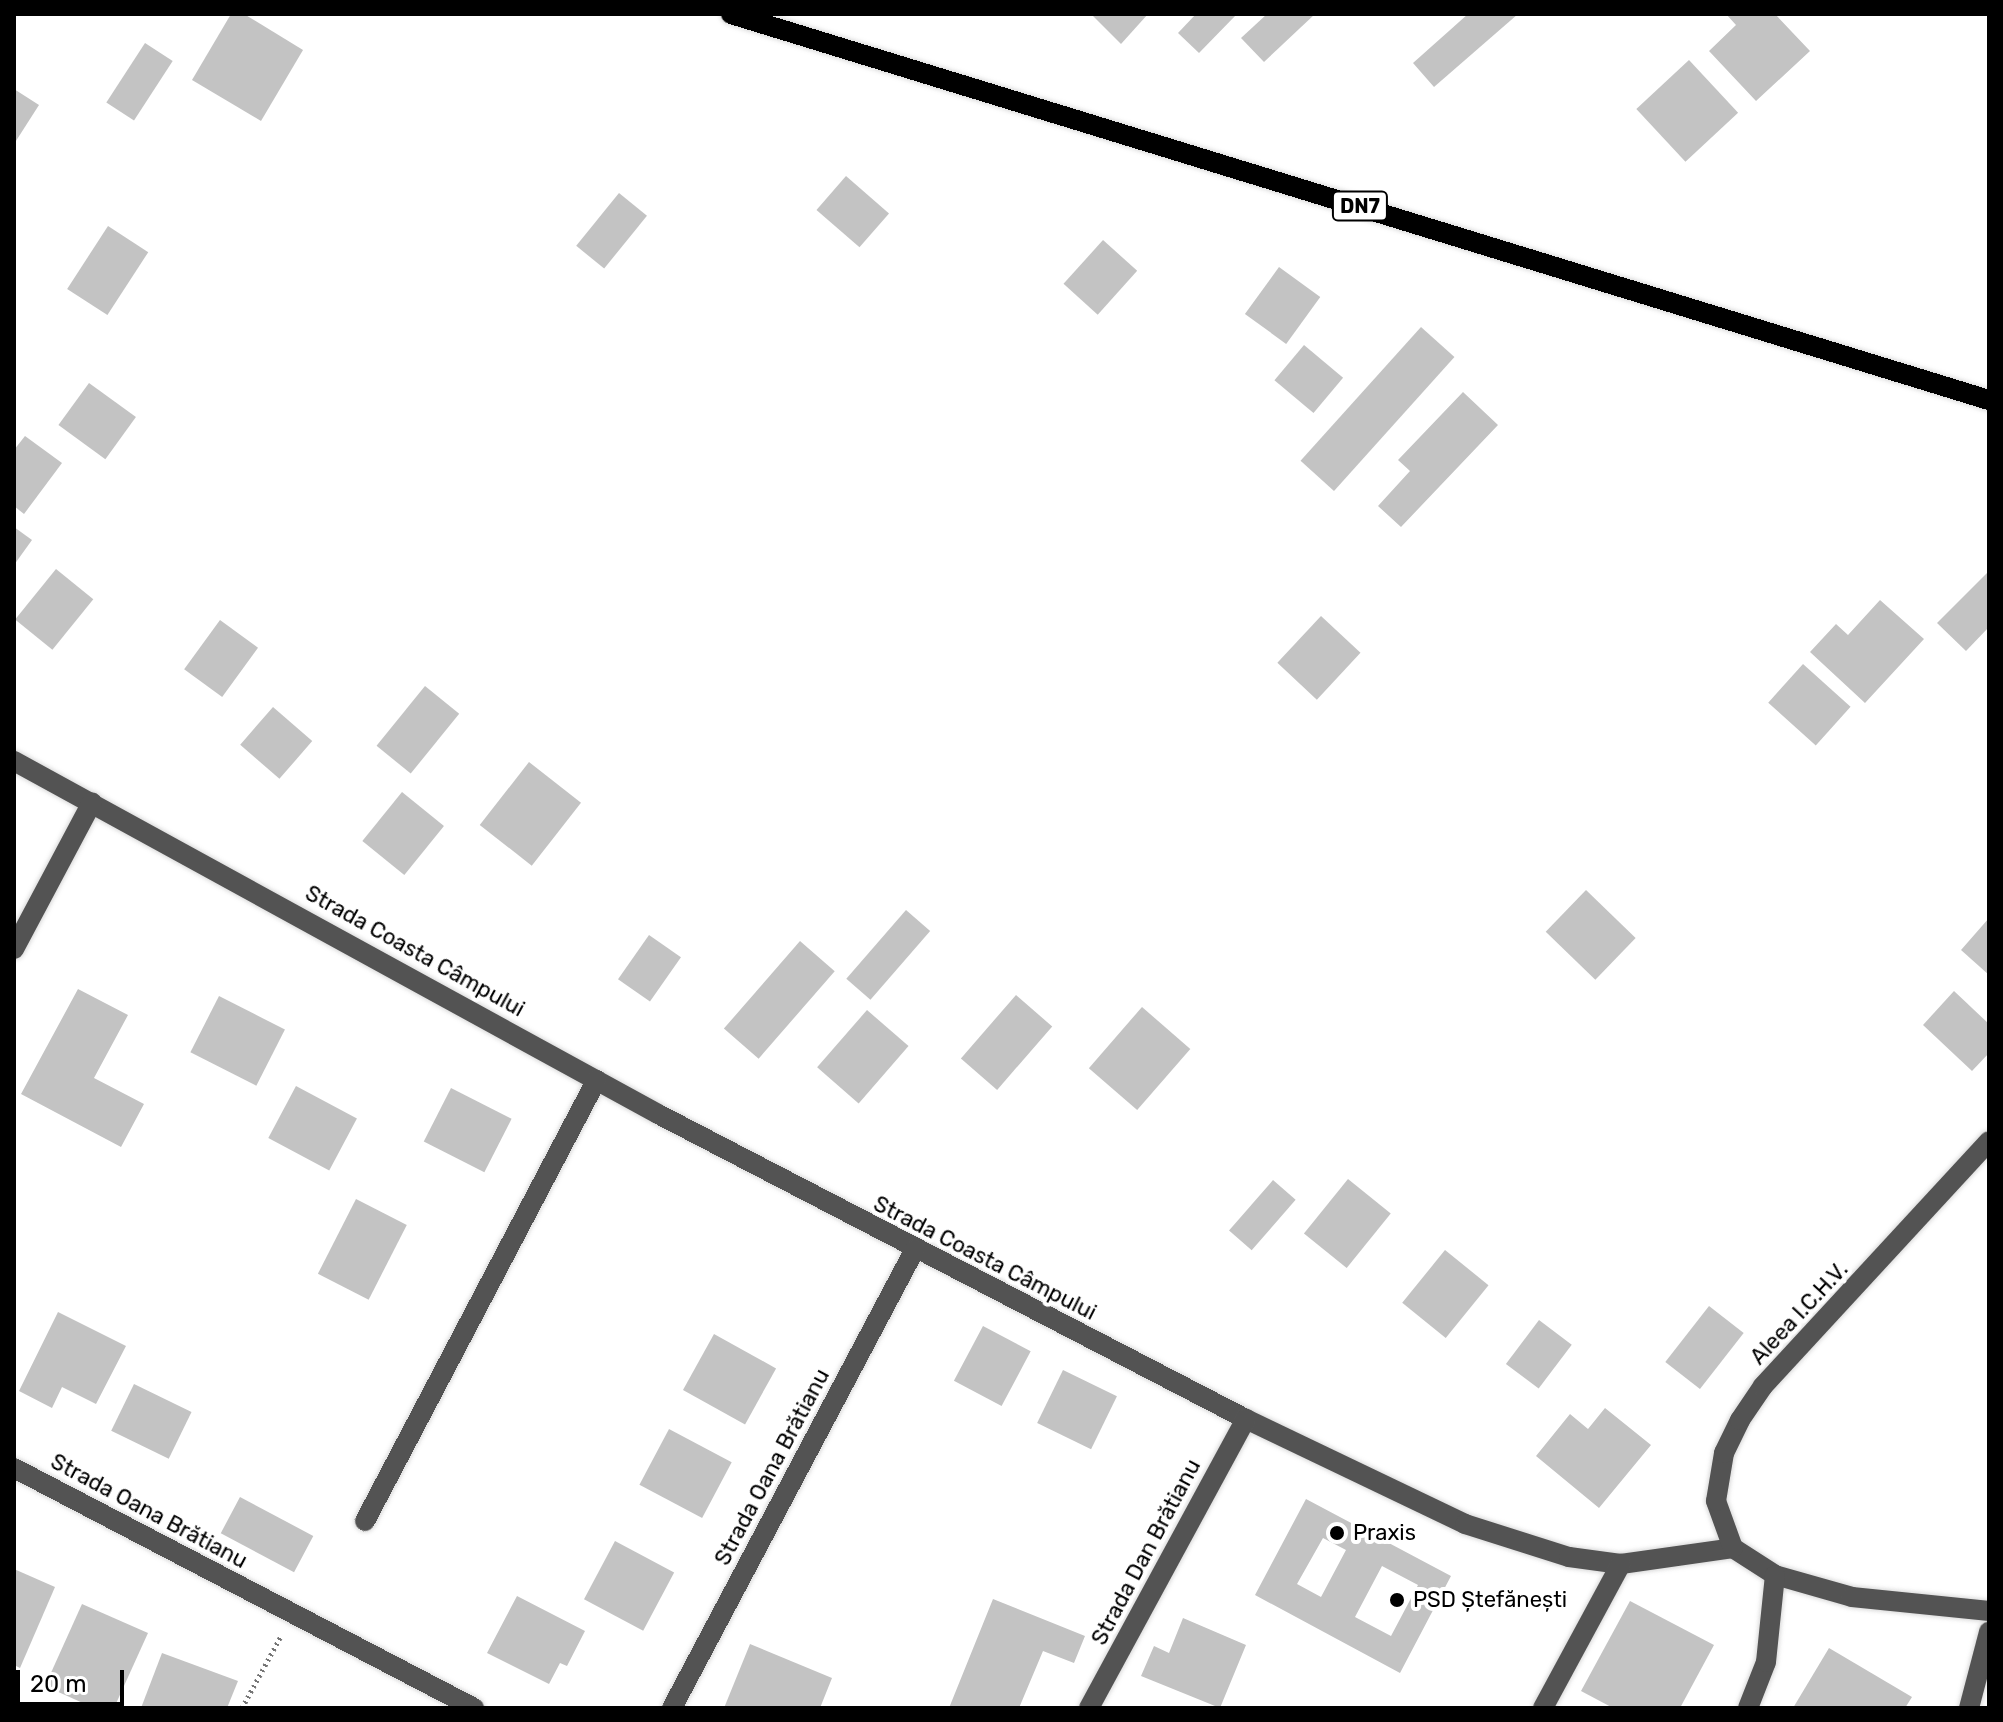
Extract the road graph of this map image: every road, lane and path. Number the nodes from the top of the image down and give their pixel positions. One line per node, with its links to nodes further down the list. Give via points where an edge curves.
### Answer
1 (731, 14): 2 (main road, DN7)
2 (1989, 400)
3 (14, 761): 4 (street, Strada Coasta Câmpului)
4 (92, 802): 5 (street); 6 (street, Strada Coasta Câmpului)
5 (14, 949)
6 (597, 1080): 8 (street, Strada Coasta Câmpului); 11 (street)
7 (1989, 1141): 12 (street, Aleea I.C.H.V., via 1763,1386 1740,1420 1724,1453 1716,1501)
8 (915, 1249): 9 (street, Strada Coasta Câmpului); 20 (street, Strada Oana Brătianu)
9 (1246, 1419): 13 (street, Strada Coasta Câmpului, via 1465,1524 1569,1557); 21 (street, Strada Dan Brătianu)
10 (14, 1468): 16 (street, Strada Oana Brătianu)
11 (365, 1521)
12 (1733, 1548): 13 (street, Strada Coasta Câmpului); 14 (street)
13 (1621, 1564): 22 (street)
14 (1775, 1575): 15 (street, via 1852,1597); 23 (street, via 1766,1662)
15 (1989, 1611)
16 (293, 1614): 18 (path); 19 (street, Strada Oana Brătianu)
17 (1989, 1632): 24 (street)
18 (242, 1708)
19 (474, 1708)
20 (672, 1708)
21 (1089, 1708)
22 (1543, 1708)
23 (1748, 1708)
24 (1969, 1708)

